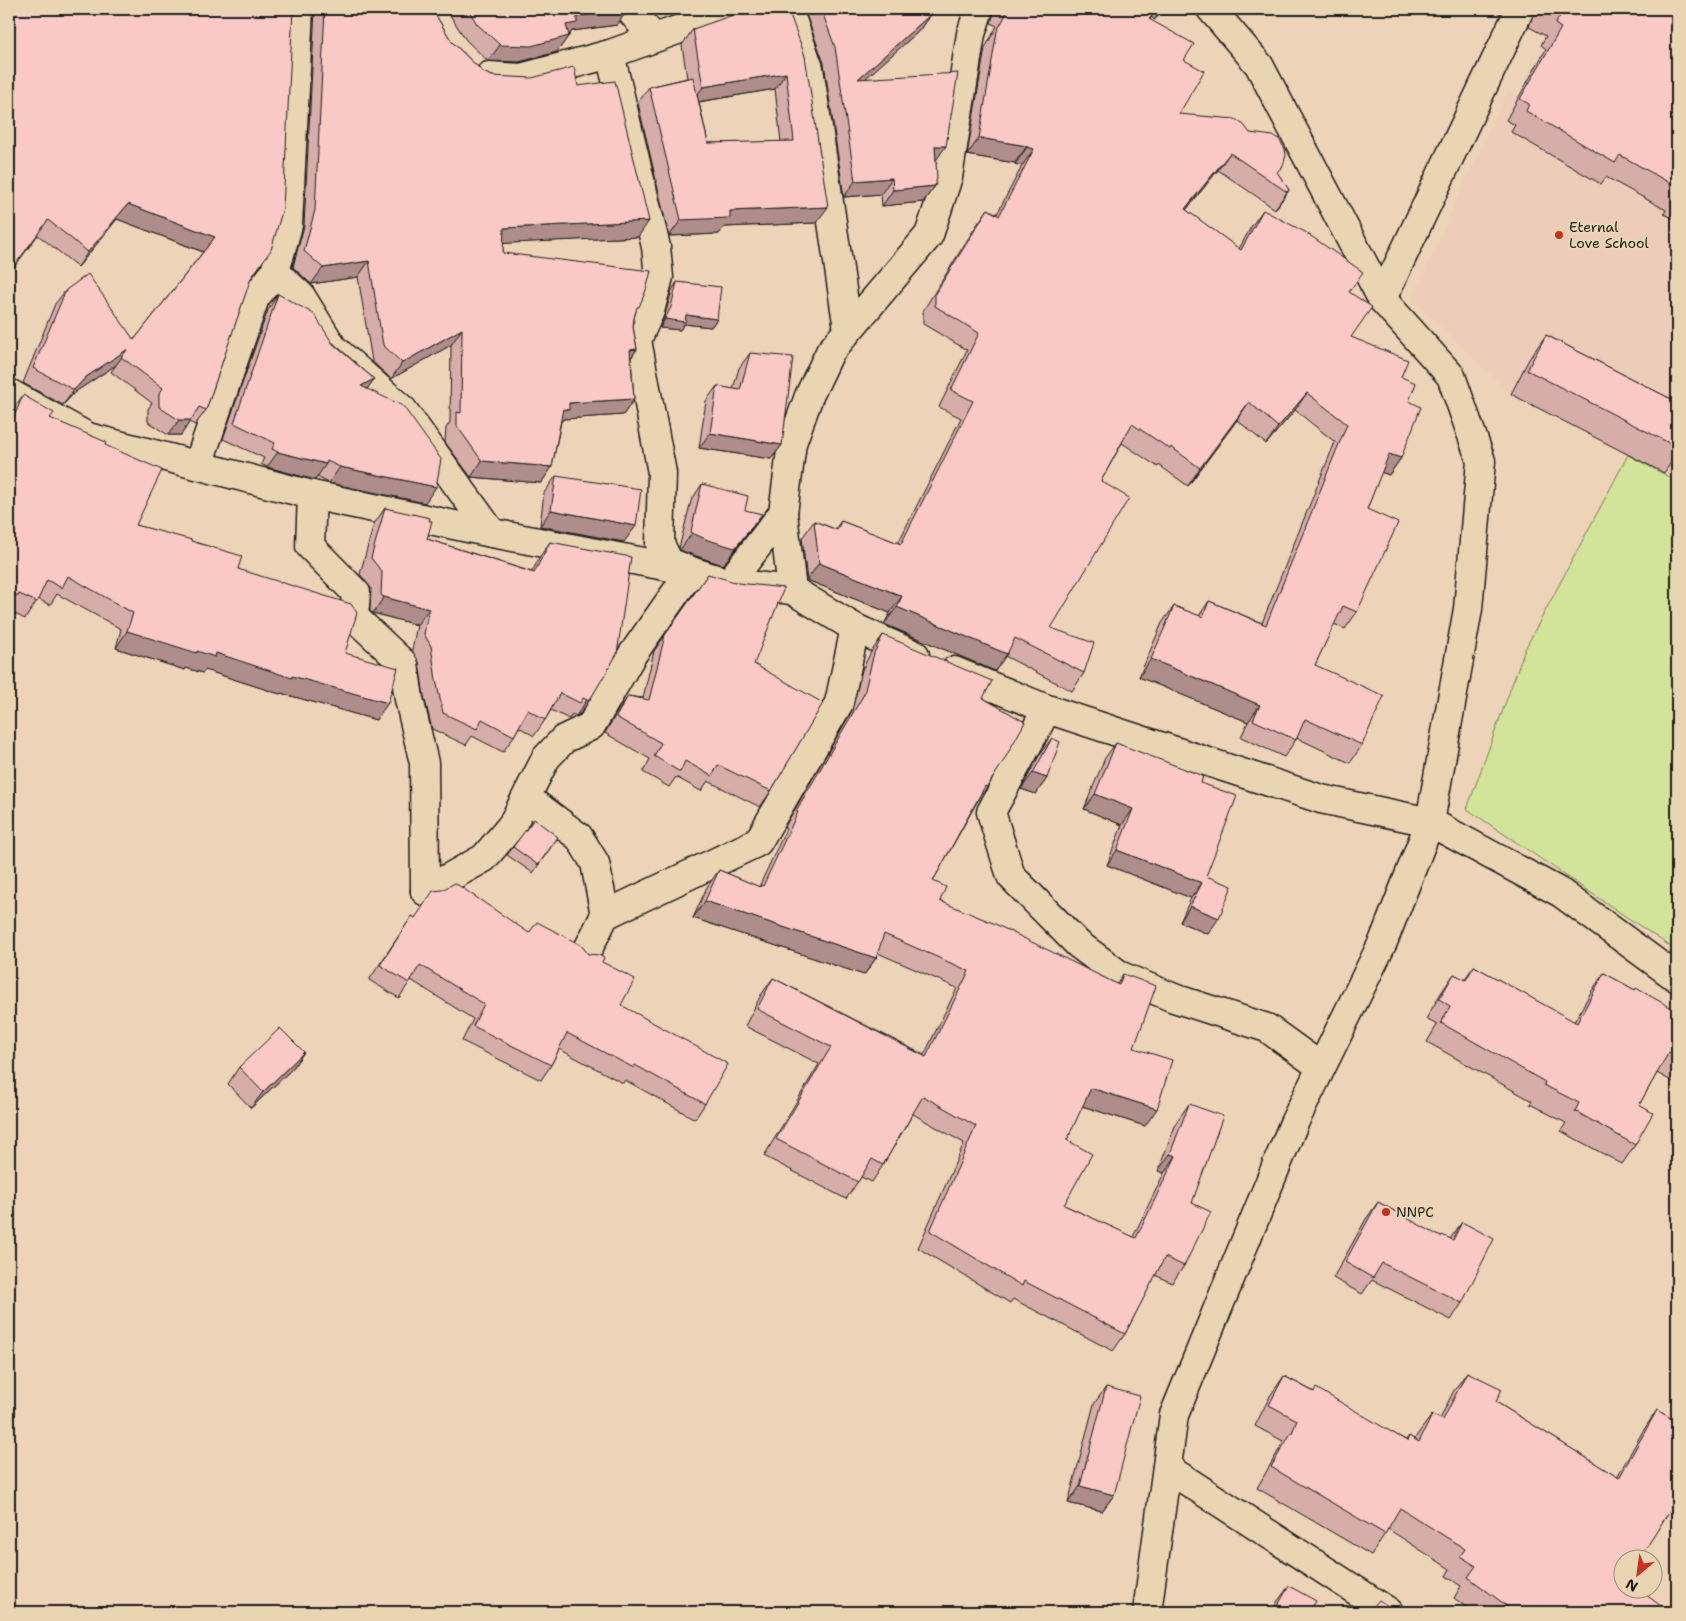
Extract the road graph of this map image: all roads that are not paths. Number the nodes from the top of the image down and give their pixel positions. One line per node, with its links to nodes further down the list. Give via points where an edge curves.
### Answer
1 (300, 9): 11 (street, via 288,224)
2 (629, 9): 8 (street)
3 (736, 9): 8 (street)
4 (788, 9): 13 (street, via 809,68)
5 (979, 9): 13 (street, via 971,34 948,177 929,235)
6 (1211, 9): 12 (street, via 1259,66)
7 (1520, 9): 12 (street)
8 (654, 38): 9 (street)
9 (610, 54): 10 (street, via 521,78); 19 (street, via 656,246 659,277 638,340 662,473 660,544 669,562)
10 (476, 77)
11 (275, 272): 15 (street, via 255,298); 18 (street, via 301,296 333,348 403,410)
12 (1382, 299): 25 (street, via 1451,376 1481,461 1468,609)
13 (848, 329): 17 (street, via 830,352 792,443)
14 (9, 393): 15 (street, via 88,437)
15 (198, 465): 16 (street)
16 (312, 495): 18 (street); 24 (street, via 310,546 356,593 354,617 404,664 424,763 425,891 484,858 512,825)
17 (783, 513): 20 (street); 21 (street)
18 (492, 533): 19 (street)
19 (691, 571): 20 (street); 24 (street, via 632,655 591,726 564,739 546,758)
20 (729, 583): 21 (street)
21 (792, 590): 22 (street)
22 (855, 628): 23 (street); 26 (street, via 839,703 758,842)
23 (1047, 709): 25 (street, via 1321,800); 29 (street, via 991,812 1011,876 1078,944 1121,976 1174,998 1267,1028)
24 (526, 798): 26 (street, via 579,837 595,863)
25 (1430, 822): 28 (street, via 1561,893); 29 (street, via 1383,942)
26 (604, 915): 27 (street)
27 (585, 955)
28 (1677, 978)
29 (1321, 1067): 30 (street, via 1294,1123 1174,1415)
30 (1166, 1468): 31 (street); 32 (street)
31 (1147, 1612)
32 (1389, 1612)

